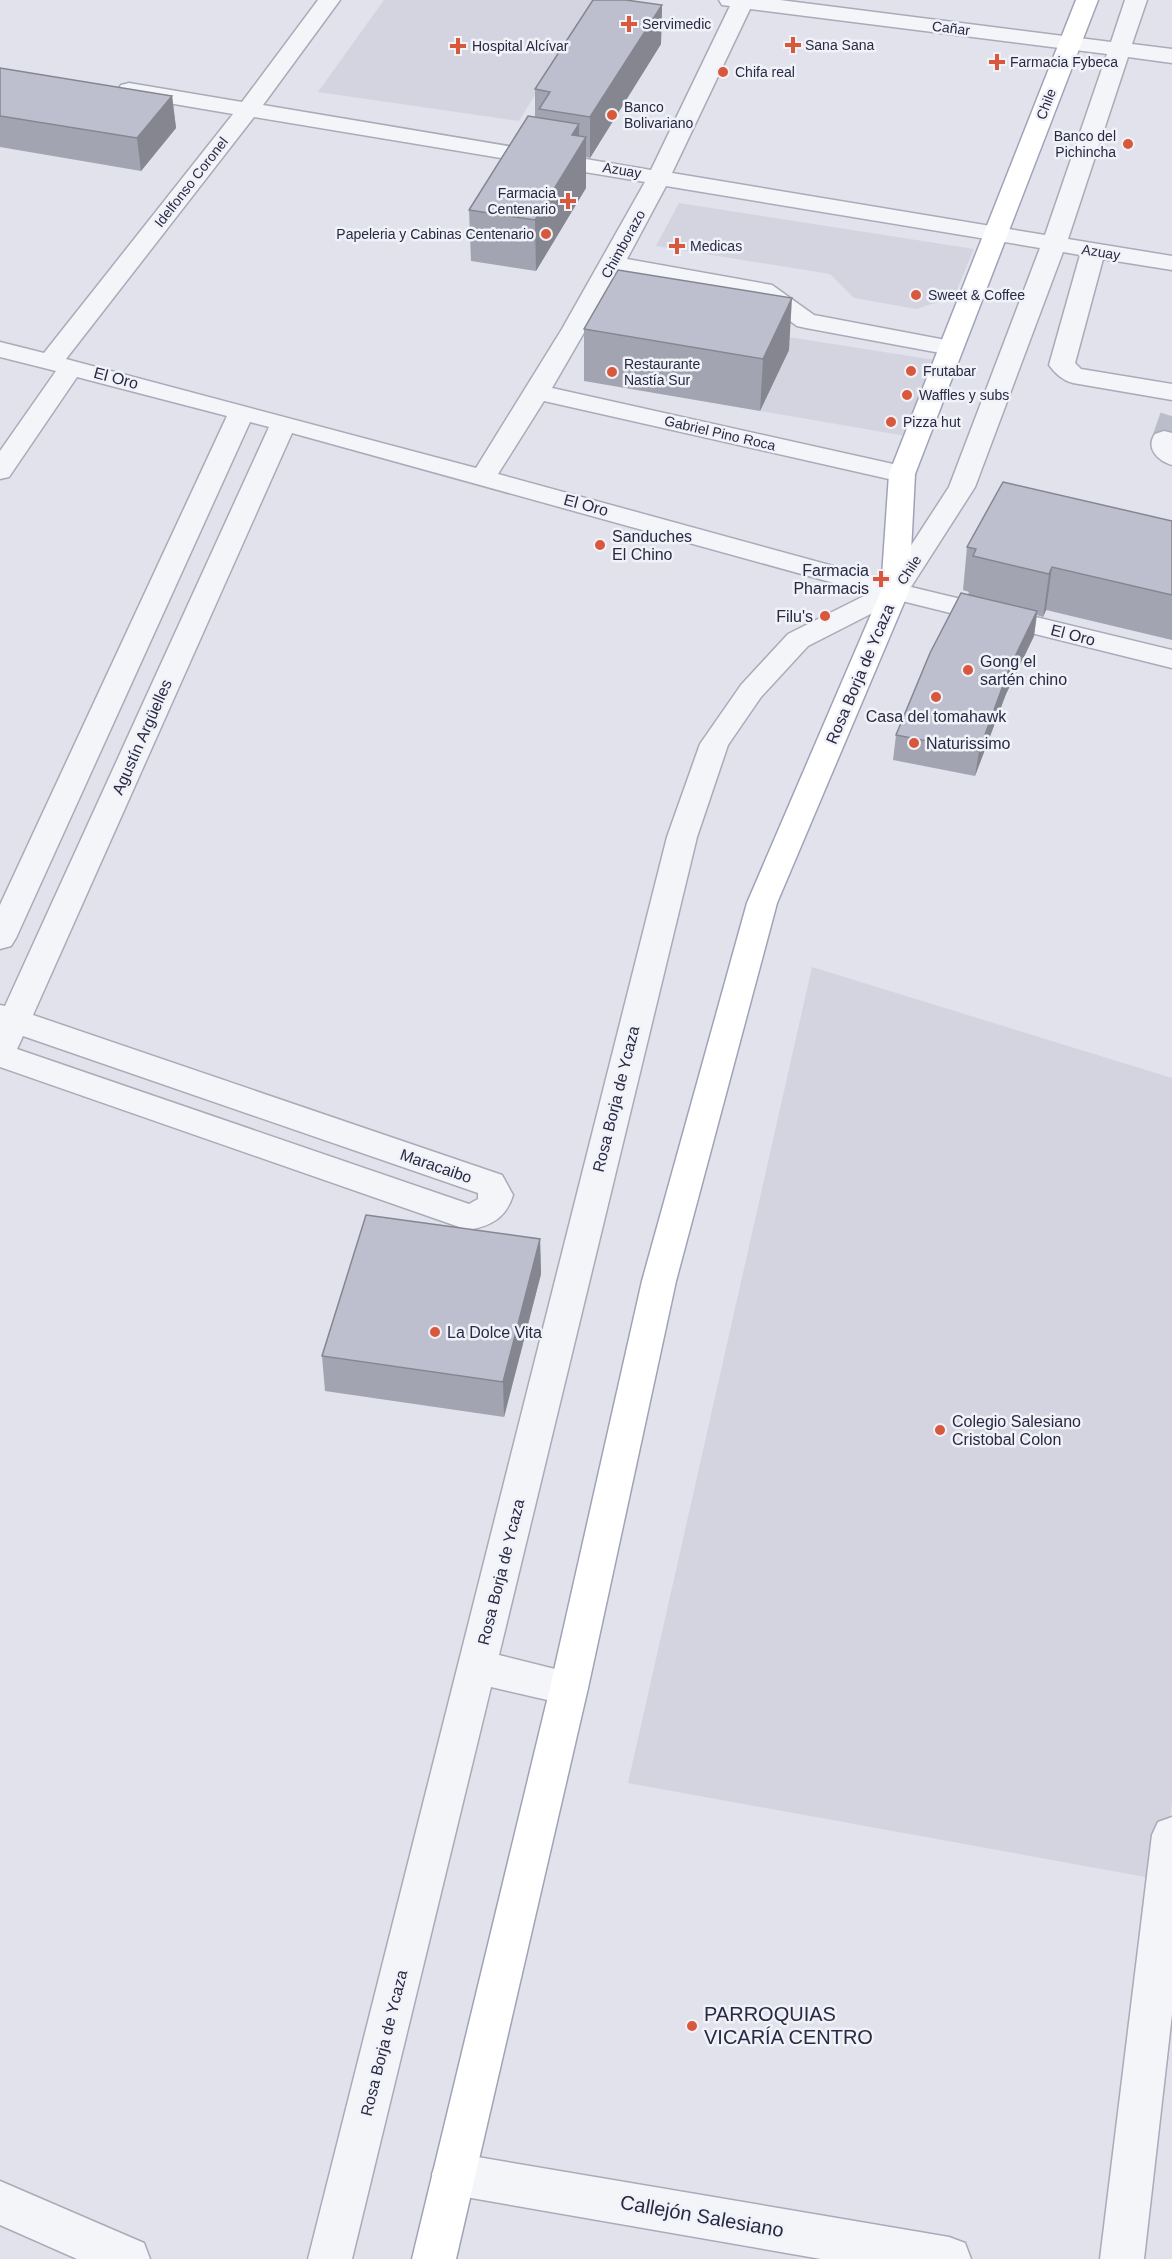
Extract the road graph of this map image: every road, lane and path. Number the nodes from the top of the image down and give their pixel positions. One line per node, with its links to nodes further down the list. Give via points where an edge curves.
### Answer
1 (329, 0): 9 (street, Idelfonso Coronel)
2 (1087, 0): 5 (main road, Chile)
3 (1136, 0): 6 (street, Chile)
4 (739, 1): 5 (street, Cañar); 10 (street, Chimborazo)
5 (1069, 43): 6 (street, Cañar); 11 (main road, Chile)
6 (1119, 50): 7 (street, Cañar); 12 (street, Chile)
7 (1172, 56)
8 (106, 87): 9 (street, Azuay)
9 (248, 110): 10 (street, Azuay); 18 (street, Idelfonso Coronel)
10 (660, 177): 11 (street, Azuay); 15 (street, Chimborazo)
11 (995, 234): 12 (street, Azuay); 16 (main road, Chile)
12 (1054, 244): 13 (street, Azuay); 26 (street, Chile, via 962,487)
13 (1093, 251): 14 (street, Azuay); 20 (street, via 1062,365 1073,375)
14 (1172, 263)
15 (612, 264): 16 (street, via 763,290 807,321); 19 (street, Chimborazo)
16 (951, 348): 24 (main road, Chile)
17 (0, 349): 18 (street, El Oro)
18 (61, 364): 21 (street, El Oro); 23 (street, Idelfonso Coronel, via 47,399)
19 (538, 392): 24 (street, Gabriel Pino Roca); 25 (street, Chimborazo)
20 (1172, 392)
21 (242, 412): 22 (street, El Oro); 28 (street)
22 (284, 423): 25 (street, El Oro); 29 (street, Agustín Argüelles)
23 (0, 471)
24 (902, 474): 26 (main road, Chile)
25 (483, 477): 26 (street, El Oro)
26 (895, 591): 27 (street, El Oro); 34 (street, Rosa Borja de Ycaza, via 798,640 751,691 714,744 667,887); 35 (main road, Rosa Borja de Ycaza, via 762,903 659,1281)
27 (1172, 659)
28 (122, 673): 29 (street); 30 (street)
29 (168, 678): 31 (street, Agustín Argüelles)
30 (0, 938)
31 (7, 1019): 32 (street, Agustín Argüelles); 33 (street, Maracaibo, via 490,1184 496,1195 493,1206 483,1215 468,1217)
32 (0, 1050)
33 (0, 1055)
34 (478, 1667): 35 (street); 40 (street, Rosa Borja de Ycaza)
35 (569, 1688): 37 (main road, Rosa Borja de Ycaza)
36 (1172, 1835): 43 (street)
37 (454, 2174): 41 (main road, Rosa Borja de Ycaza); 42 (street, Callejón Salesiano)
38 (0, 2204): 39 (street)
39 (128, 2259)
40 (330, 2259)
41 (434, 2259)
42 (949, 2259)
43 (1122, 2259)

